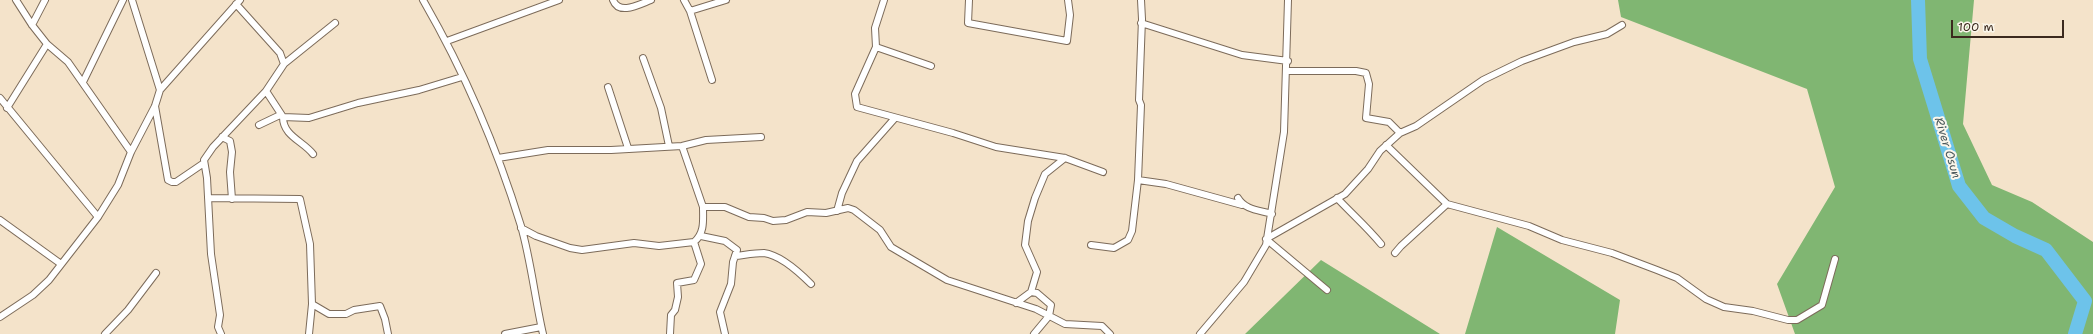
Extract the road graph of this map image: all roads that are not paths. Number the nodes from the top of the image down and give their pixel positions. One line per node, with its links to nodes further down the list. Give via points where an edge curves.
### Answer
1 (16, 0): 20 (street)
2 (45, 0): 20 (street)
3 (123, 0): 32 (street)
4 (132, 0): 34 (street)
5 (423, 0): 22 (street)
6 (559, 0): 22 (street)
7 (613, 0): 8 (street, via 620,8)
8 (651, 0)
9 (684, 0): 17 (street)
10 (726, 0): 17 (street)
11 (884, 0): 24 (street, via 875,28)
12 (968, 0): 13 (street, via 968,23 1067,41 1070,15)
13 (1068, 0)
14 (1141, 0): 19 (street)
15 (1288, 0): 26 (street)
16 (238, 2): 27 (street, via 280,53); 34 (street)
17 (690, 11): 31 (street)
18 (335, 23): 27 (street)
19 (1142, 23): 26 (street, via 1242,55); 55 (street)
20 (32, 25): 23 (street)
21 (1622, 25): 42 (street, via 1607,34 1574,42 1522,61 1482,80 1416,126)
22 (447, 41): 30 (street)
23 (47, 44): 32 (street, via 68,62); 38 (street)
24 (876, 47): 28 (street); 40 (street, via 854,94 857,107)
25 (643, 58): 46 (street, via 661,108)
26 (1288, 61): 29 (street)
27 (284, 64): 35 (street)
28 (931, 66)
29 (1288, 70): 42 (street, via 1366,73 1369,84 1366,118 1389,122); 64 (street, via 1284,132)
30 (462, 77): 39 (street, via 309,118); 51 (street)
31 (712, 80)
32 (83, 82): 49 (street)
33 (608, 87): 48 (street)
34 (160, 90): 37 (street)
35 (266, 91): 39 (street); 43 (street)
36 (0, 98): 38 (street)
37 (155, 106): 49 (street); 53 (street, via 168,180 176,182)
38 (7, 108): 65 (street)
39 (282, 116): 41 (street); 50 (street, via 291,137)
40 (895, 118): 52 (street, via 996,147); 63 (street, via 857,161 842,193)
41 (259, 125)
42 (1400, 133): 45 (street)
43 (222, 136): 53 (street, via 206,156); 57 (street, via 230,141 232,152)
44 (761, 137): 47 (street, via 706,140)
45 (1386, 145): 59 (street, via 1345,194); 60 (street)
46 (668, 146): 47 (street); 48 (street)
47 (682, 146): 62 (street)
48 (628, 148): 51 (street, via 548,150)
49 (131, 152): 65 (street, via 118,185)
50 (313, 154)
51 (498, 158): 67 (street)
52 (1065, 158): 54 (street); 80 (street, via 1045,174 1028,221 1026,246 1037,272)
53 (204, 163): 56 (street)
54 (1103, 172)
55 (1138, 180): 61 (street, via 1166,184); 72 (street, via 1132,231 1128,240 1114,248)
56 (208, 198): 57 (street); 87 (street, via 211,254 220,315 218,327)
57 (232, 198): 82 (street, via 300,200 310,244)
58 (1238, 198): 61 (street)
59 (1337, 198): 69 (street); 71 (street, via 1365,224)
60 (1447, 204): 73 (street); 75 (street, via 1529,226 1562,240 1612,253 1658,270 1677,278 1706,299 1724,307 1788,320 1797,320 1822,305)
61 (1242, 205): 64 (street)
62 (703, 207): 63 (street, via 725,208 773,222 807,212); 68 (street)
63 (837, 211): 81 (street, via 848,208 861,214 880,230 891,247 947,280)
64 (1272, 214): 69 (street)
65 (98, 217): 76 (street)
66 (0, 220): 76 (street)
67 (521, 228): 70 (street, via 536,236 582,250 634,243 659,246); 85 (street)
68 (701, 236): 70 (street); 74 (street, via 725,241 737,250)
69 (1266, 239): 79 (street); 95 (street, via 1266,245 1244,282)
70 (694, 242): 91 (street, via 701,264 694,280 677,283 678,297 675,310 670,316)
71 (1381, 244)
72 (1091, 245)
73 (1395, 253)
74 (735, 256): 78 (street, via 763,253 774,256); 92 (street, via 731,284 720,312)
75 (1835, 259)
76 (62, 264): 84 (street, via 33,295)
77 (156, 273): 86 (street, via 128,310)
78 (811, 284)
79 (1327, 290)
80 (1031, 292): 81 (street); 83 (street, via 1037,293 1051,305)
81 (1016, 303): 83 (street)
82 (312, 304): 88 (street); 89 (street, via 329,314 346,314 354,310 380,306)
83 (1049, 316): 93 (street); 94 (street, via 1065,324 1102,326)
84 (0, 317)
85 (542, 331): 90 (street)
86 (105, 334)
87 (221, 334)
88 (309, 334)
89 (388, 334)
90 (504, 334)
91 (670, 334)
92 (725, 334)
93 (1034, 334)
94 (1110, 334)
95 (1200, 334)

